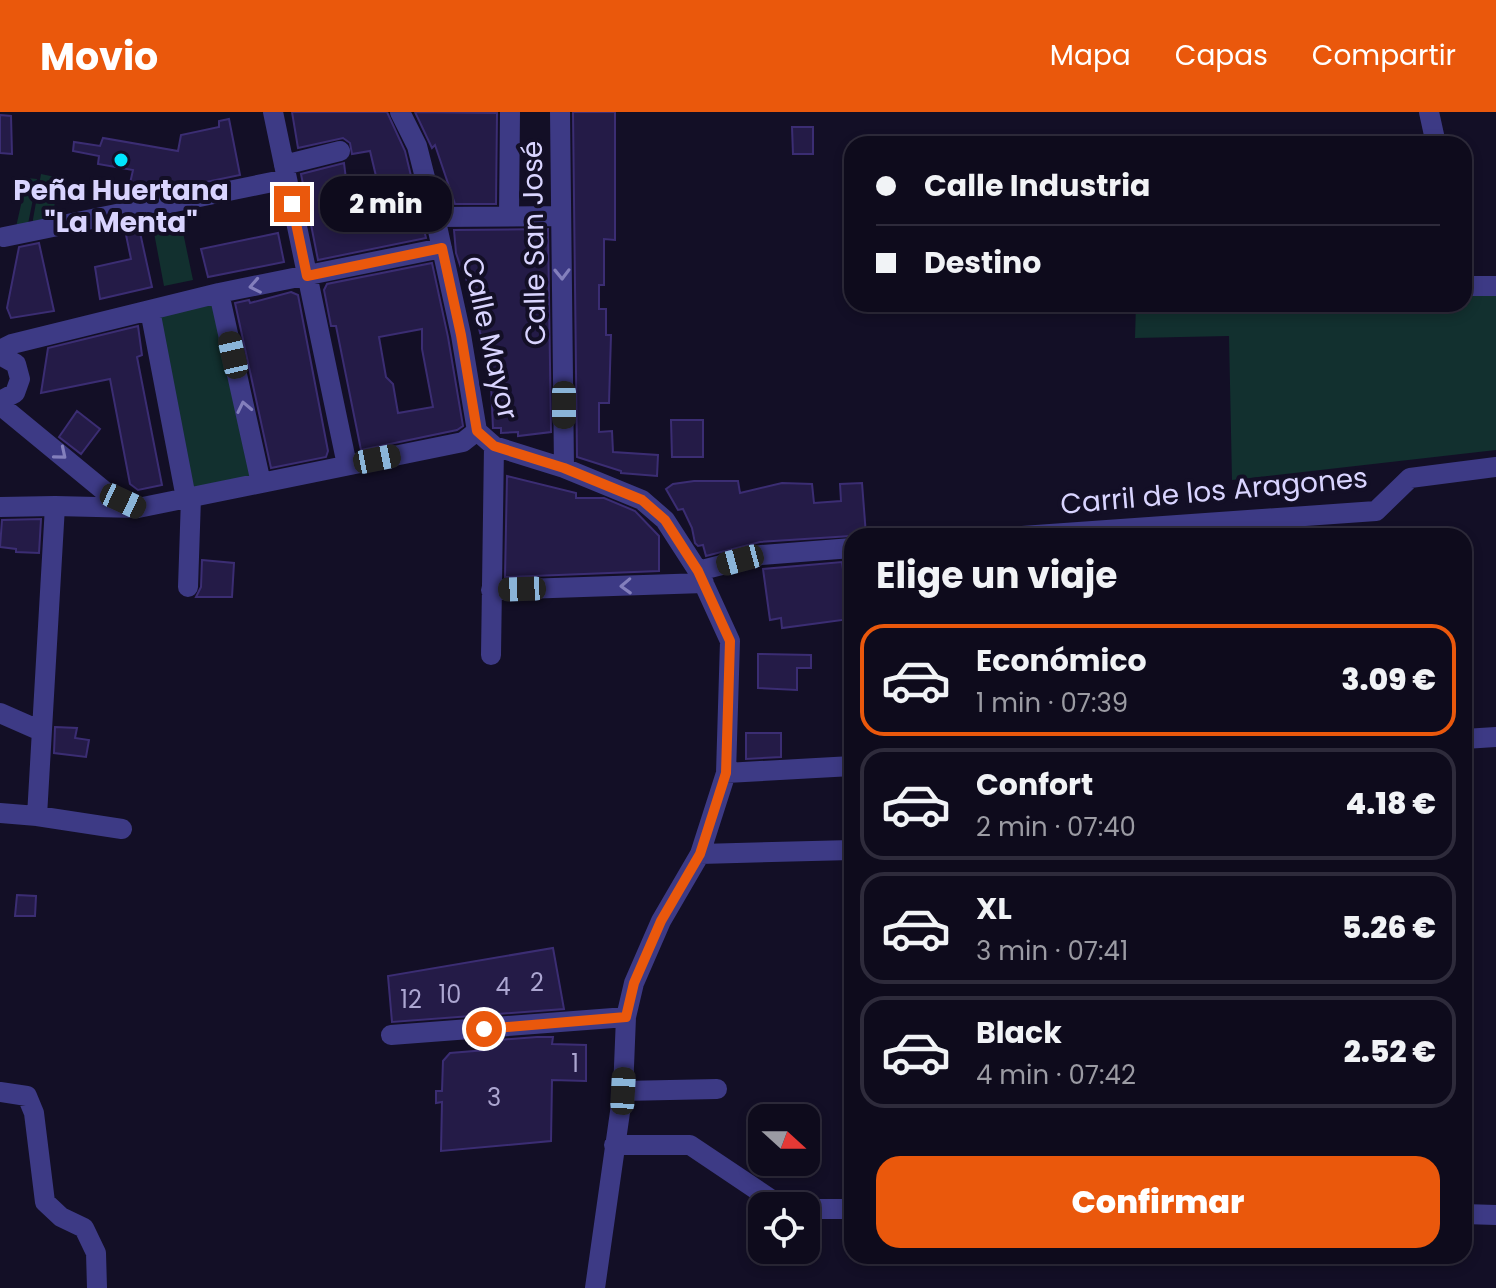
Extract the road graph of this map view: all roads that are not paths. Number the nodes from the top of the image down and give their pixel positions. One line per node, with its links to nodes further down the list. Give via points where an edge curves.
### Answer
1 (273, 112): 8 (street)
2 (400, 112): 11 (street, Calle Mayor, via 417,146)
3 (510, 112): 9 (street)
4 (560, 112): 10 (street, Calle San José)
5 (1429, 112): 6 (street)
6 (1434, 136)
7 (340, 151): 8 (street)
8 (286, 172): 12 (street); 14 (street)
9 (509, 216): 10 (street); 11 (street)
10 (561, 216): 25 (street, Calle San José, one-way to 25)
11 (435, 217): 13 (street, Calle Mayor)
12 (4, 237)
13 (442, 248): 14 (street); 21 (street, Calle Mayor)
14 (307, 276): 17 (street, one-way to 17); 23 (street)
15 (1472, 286): 16 (street)
16 (1496, 286)
17 (219, 293): 18 (street); 26 (street, one-way to 17)
18 (150, 310): 19 (street, via 12,344); 27 (street)
19 (0, 352): 20 (street, via 16,364 20,379 15,393)
20 (0, 403): 30 (street, one-way to 30, via 108,494)
21 (477, 431): 22 (street, Calle Mayor); 23 (street, via 463,442)
22 (494, 446): 25 (street, Calle Mayor); 35 (street)
23 (347, 465): 26 (street)
24 (1496, 467): 31 (street, Carril de los Aragones, via 1410,478 1376,511)
25 (564, 468): 33 (street, Calle Mayor, via 642,500 665,520)
26 (261, 483): 27 (street)
27 (188, 498): 30 (street); 34 (street)
28 (55, 506): 29 (street); 30 (street); 38 (street)
29 (0, 507)
30 (138, 508)
31 (1135, 528)
32 (844, 549): 33 (street, via 761,555)
33 (701, 577): 35 (street, one-way to 35); 42 (street, Calle Mayor, via 730,641)
34 (188, 587)
35 (491, 590): 36 (street)
36 (491, 655)
37 (0, 713): 38 (street)
38 (41, 731): 44 (street)
39 (1496, 737): 40 (street)
40 (1472, 738)
41 (844, 766): 42 (street)
42 (726, 773): 47 (street, Calle Mayor)
43 (0, 813): 44 (street)
44 (37, 816): 45 (street)
45 (122, 829)
46 (844, 850): 47 (street)
47 (700, 854): 48 (street, Calle Mayor, via 661,921 634,983)
48 (626, 1017): 49 (street); 51 (street, Calle Mayor)
49 (391, 1035)
50 (717, 1089): 51 (street)
51 (623, 1091): 53 (street, Calle Mayor)
52 (0, 1092): 59 (street, via 27,1096 34,1113 45,1202 84,1228 96,1253)
53 (614, 1145): 54 (street, via 690,1145); 60 (street, Calle Mayor)
54 (760, 1192)
55 (820, 1209): 56 (street)
56 (844, 1209)
57 (1472, 1214): 58 (street)
58 (1496, 1215)
59 (97, 1288)
60 (595, 1288)

